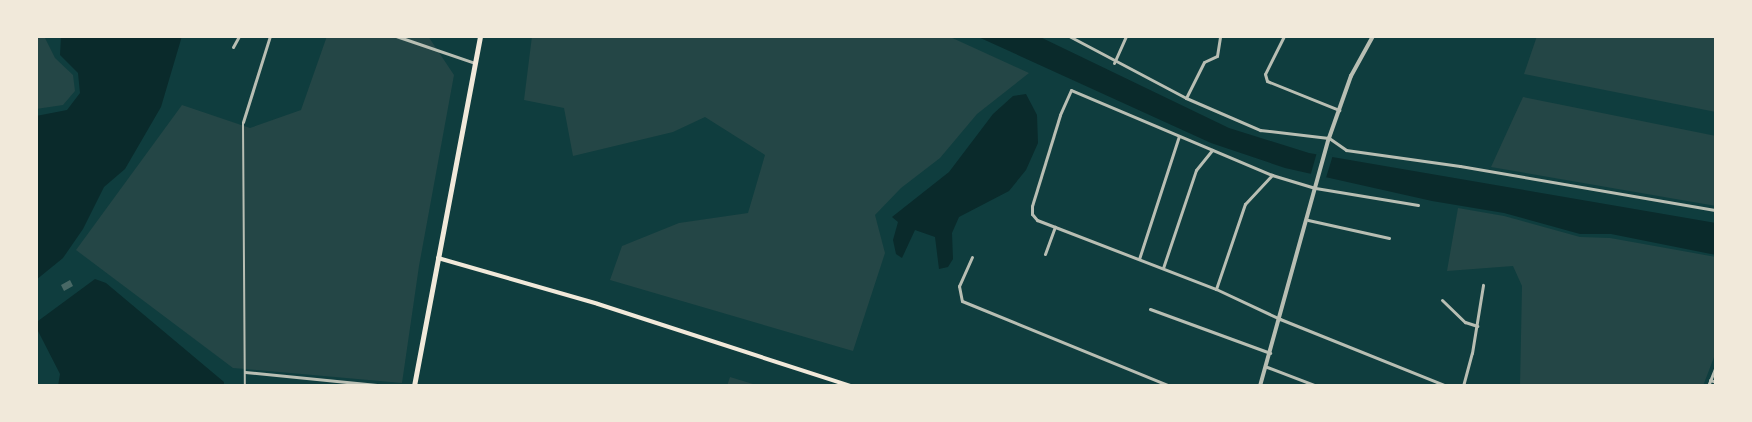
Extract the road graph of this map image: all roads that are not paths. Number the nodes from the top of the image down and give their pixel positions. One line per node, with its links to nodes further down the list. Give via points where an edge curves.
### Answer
1 (239, 36): 11 (street)
2 (263, 36): 10 (street)
3 (396, 36): 12 (street)
4 (480, 36): 12 (main road)
5 (1069, 36): 13 (street)
6 (1126, 36): 13 (street)
7 (1220, 36): 14 (street, via 1217,56 1204,62)
8 (1284, 36): 15 (street, via 1265,74 1267,81)
9 (1373, 36): 15 (street, via 1351,76)
10 (270, 37): 16 (street)
11 (233, 47)
12 (475, 63): 29 (main road)
13 (1114, 63): 14 (street)
14 (1186, 98): 18 (street, via 1260,130)
15 (1339, 110): 18 (street)
16 (243, 122): 41 (street)
17 (1179, 136): 19 (street); 25 (street, via 1071,90 1032,206 1032,214 1037,220); 30 (street)
18 (1329, 138): 21 (street); 23 (street, via 1346,150)
19 (1212, 150): 20 (street); 31 (street, via 1196,170)
20 (1272, 175): 21 (street); 33 (street, via 1245,204)
21 (1315, 188): 22 (street); 24 (street)
22 (1418, 206)
23 (1716, 210)
24 (1308, 220): 26 (street); 36 (street)
25 (1055, 227): 27 (street); 30 (street)
26 (1389, 238)
27 (1045, 254)
28 (972, 257): 50 (street, via 959,286 962,301)
29 (438, 258): 48 (main road); 49 (main road, via 598,304)
30 (1138, 259): 31 (street)
31 (1163, 268): 33 (street)
32 (1483, 285): 37 (street)
33 (1216, 289): 36 (street)
34 (1442, 300): 37 (street, via 1465,322)
35 (1150, 308): 38 (street)
36 (1280, 320): 38 (street); 53 (street)
37 (1477, 326): 54 (street)
38 (1270, 354): 40 (street)
39 (1716, 366): 42 (street)
40 (1267, 367): 51 (street); 52 (street)
41 (245, 372): 43 (street); 45 (street)
42 (1710, 380): 44 (street); 55 (street)
43 (346, 381): 46 (street); 47 (street)
44 (1716, 382)
45 (245, 386)
46 (345, 386)
47 (389, 386)
48 (414, 386)
49 (851, 386)
50 (1170, 386)
51 (1260, 386)
52 (1317, 386)
53 (1447, 386)
54 (1463, 386)
55 (1708, 386)

